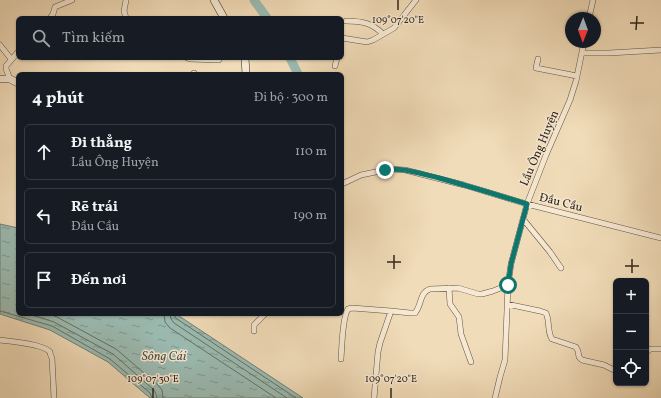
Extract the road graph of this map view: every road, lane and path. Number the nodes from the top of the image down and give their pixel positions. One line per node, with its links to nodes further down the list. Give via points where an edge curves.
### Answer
1 (72, 0): 7 (street, via 55,7)
2 (126, 0): 8 (street)
3 (214, 0): 9 (street)
4 (416, 0): 11 (street, via 397,25)
5 (593, 0): 6 (street)
6 (590, 12)
7 (52, 16)
8 (125, 16)
9 (223, 16)
10 (346, 21): 11 (street, via 363,22)
11 (383, 34): 12 (street, via 368,42)
12 (344, 38)
13 (0, 45): 18 (street)
14 (583, 48): 16 (street, Lầu Ông Huyện)
15 (661, 50): 16 (street)
16 (582, 53): 24 (street, Lầu Ông Huyện)
17 (16, 54): 18 (street)
18 (11, 59): 26 (street, via 6,66)
19 (538, 59): 24 (street, via 536,68)
20 (245, 60): 23 (street)
21 (337, 60): 22 (street)
22 (336, 66)
23 (246, 72)
24 (577, 76): 29 (street, Lầu Ông Huyện, via 568,105)
25 (0, 79): 26 (street)
26 (10, 79): 27 (street)
27 (16, 82)
28 (344, 183): 29 (street, Đầu Cầu, via 361,175 390,169 405,170)
29 (527, 204): 30 (street, Lầu Ông Huyện); 31 (street, Đầu Cầu)
30 (523, 218): 32 (street); 33 (street, Lầu Ông Huyện)
31 (661, 238)
32 (561, 268)
33 (508, 285): 34 (street, via 482,294 462,288); 35 (street, Lầu Ông Huyện)
34 (449, 288): 36 (street, via 425,291 415,313); 43 (street, via 450,304 460,317 461,334)
35 (507, 304): 44 (street, via 546,313 552,340 576,347 582,360); 47 (street, Lầu Ông Huyện, via 505,360)
36 (391, 311): 42 (street, via 348,309 342,336); 46 (street, via 379,347)
37 (263, 316): 38 (street, via 254,325)
38 (254, 331)
39 (0, 340): 45 (street, via 39,346 50,352)
40 (661, 349): 41 (street)
41 (649, 350)
42 (341, 359)
43 (471, 362)
44 (613, 370)
45 (54, 398)
46 (374, 398)
47 (495, 398)

